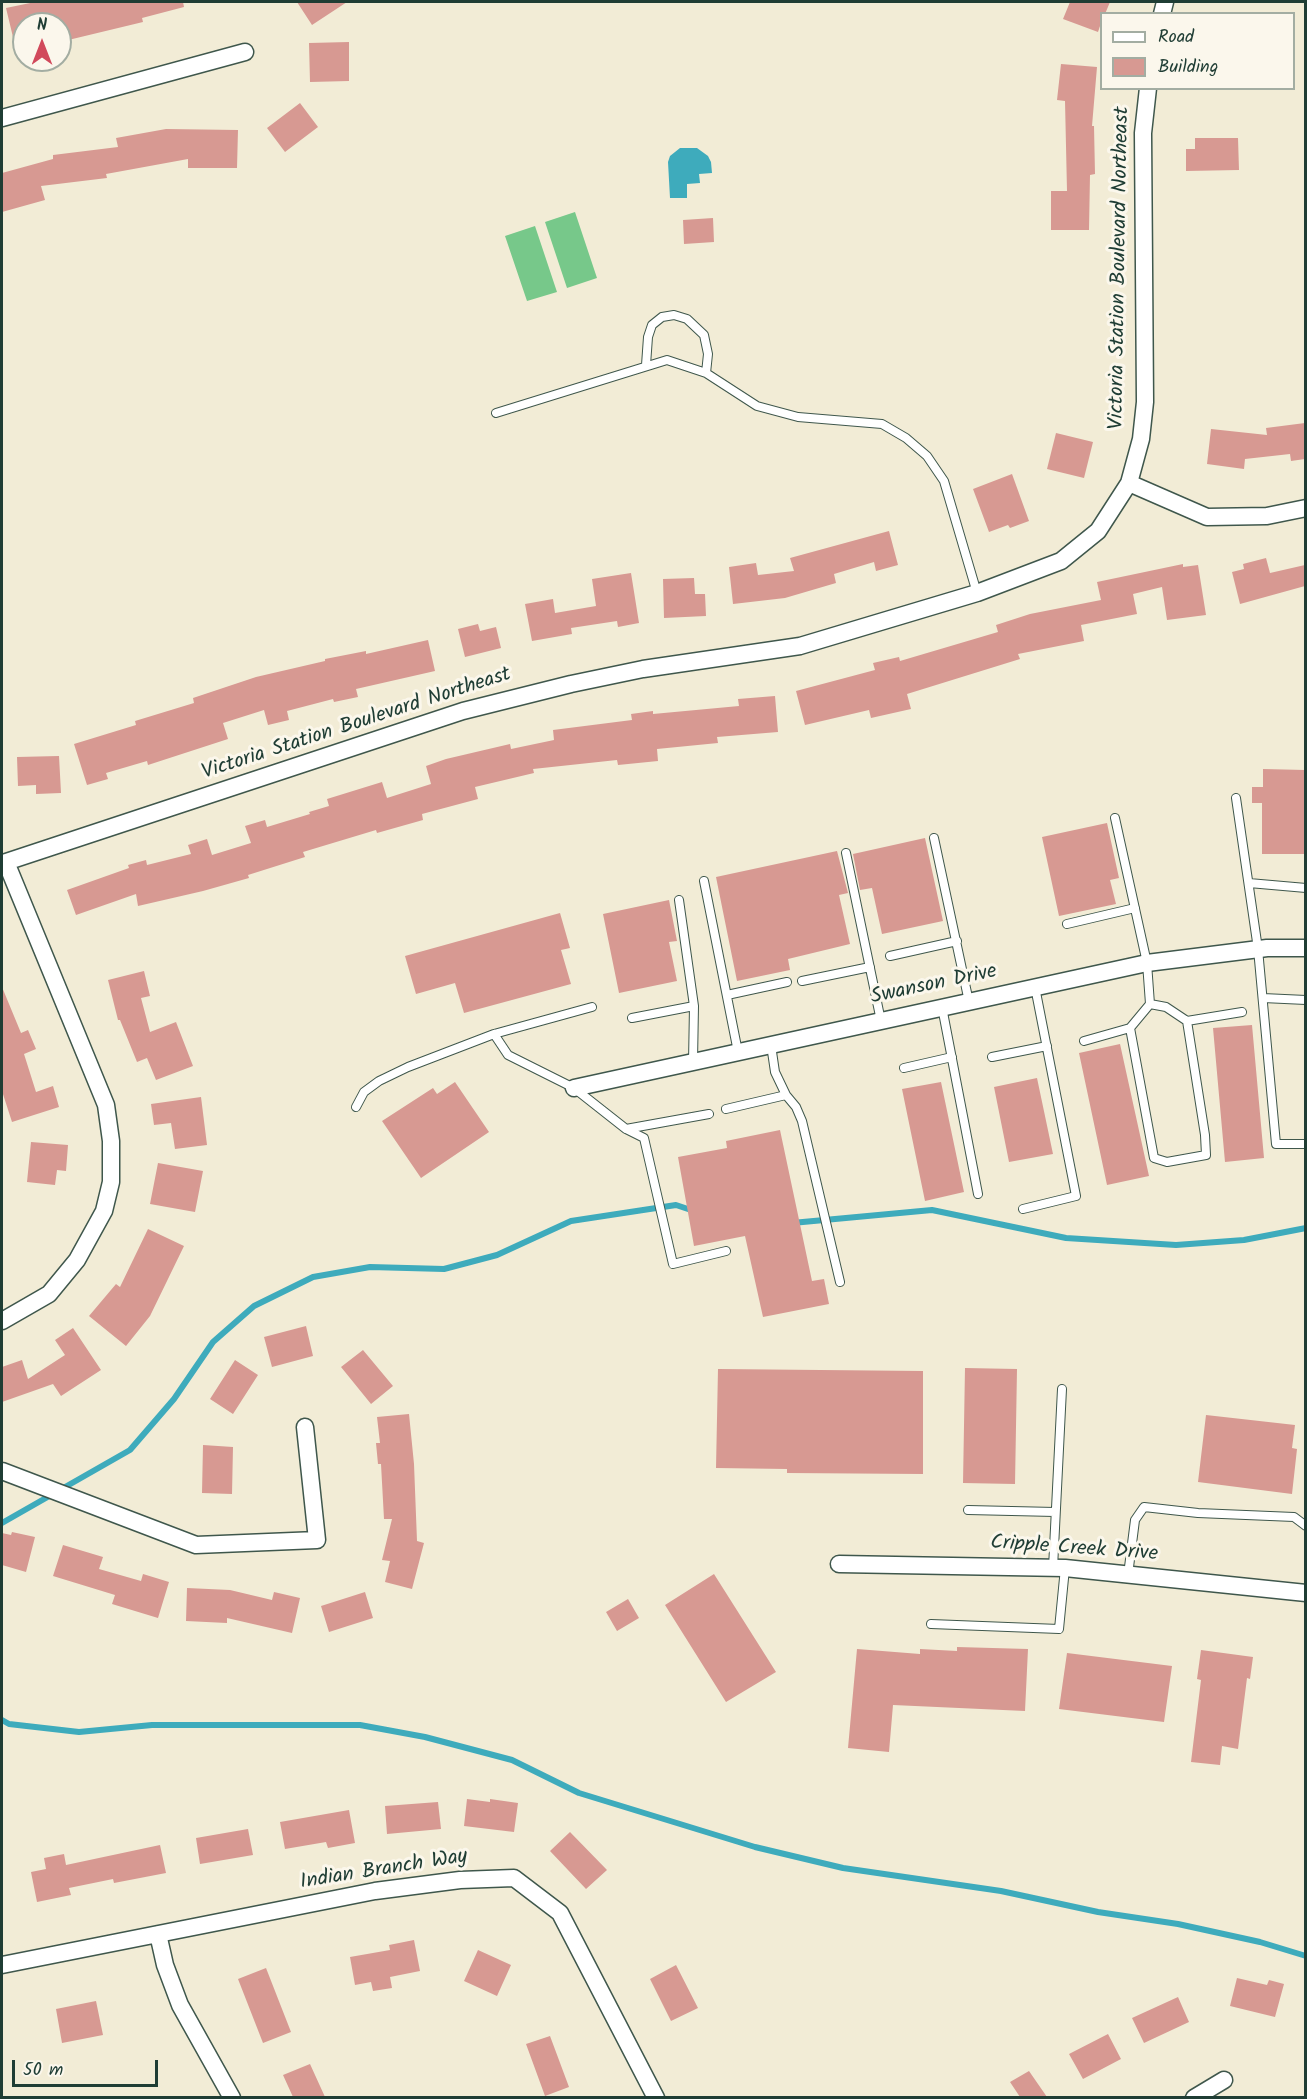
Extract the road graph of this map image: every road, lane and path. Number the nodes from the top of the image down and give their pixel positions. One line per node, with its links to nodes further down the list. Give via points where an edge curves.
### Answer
1 (246, 52): 3 (street)
2 (1148, 90): 7 (street, Victoria Station Boulevard Northeast, via 1143,133 1145,402 1142,439)
3 (2, 118)
4 (646, 365): 5 (lane, via 667,360); 5 (lane, via 652,325 662,317 674,315 687,319 704,335); 6 (lane)
5 (706, 373): 9 (lane, via 757,406 798,417 882,424 906,438 927,456 944,481)
6 (496, 412)
7 (1129, 483): 8 (street, via 1207,517 1268,516); 9 (street, Victoria Station Boulevard Northeast, via 1098,531 1061,561)
8 (1305, 508)
9 (977, 593): 62 (street, Victoria Station Boulevard Northeast, via 800,645 643,669 463,711 6,862 106,1105 111,1182 104,1212 77,1260 49,1294)
10 (1236, 798): 15 (lane)
11 (1115, 818): 18 (lane)
12 (934, 838): 20 (lane)
13 (846, 853): 25 (lane)
14 (704, 881): 29 (lane)
15 (1249, 883): 16 (lane); 22 (lane)
16 (1305, 888)
17 (679, 900): 34 (lane)
18 (1135, 908): 19 (lane); 24 (lane)
19 (1067, 924)
20 (957, 941): 23 (lane); 32 (lane)
21 (1305, 948): 22 (street, Swanson Drive)
22 (1258, 949): 24 (street, Swanson Drive); 30 (lane)
23 (890, 956)
24 (1147, 963): 28 (street, Swanson Drive); 33 (lane)
25 (870, 967): 26 (lane); 39 (lane)
26 (802, 981)
27 (788, 982): 29 (lane)
28 (1035, 987): 32 (street, Swanson Drive); 45 (lane)
29 (727, 995): 46 (lane)
30 (1263, 998): 31 (lane); 57 (lane, via 1276,1144)
31 (1305, 1000)
32 (969, 1002): 36 (street, Swanson Drive)
33 (1150, 1004): 40 (lane, via 1166,1007); 41 (lane)
34 (694, 1006): 38 (lane); 49 (lane)
35 (591, 1007): 42 (lane)
36 (942, 1008): 39 (street, Swanson Drive); 47 (lane)
37 (1242, 1012): 40 (lane)
38 (632, 1018)
39 (881, 1021): 44 (street, Swanson Drive)
40 (1187, 1021): 41 (lane, via 1206,1155 1167,1162 1154,1158)
41 (1130, 1028): 43 (lane)
42 (494, 1034): 51 (lane, via 508,1055); 53 (lane, via 379,1081 364,1092)
43 (1084, 1041)
44 (771, 1045): 46 (street, Swanson Drive); 52 (lane, via 775,1072)
45 (1047, 1046): 48 (lane); 59 (lane, via 1076,1196)
46 (738, 1052): 49 (street, Swanson Drive)
47 (952, 1057): 50 (lane); 58 (lane)
48 (992, 1057)
49 (693, 1062): 51 (street, Swanson Drive)
50 (904, 1068)
51 (574, 1088): 56 (lane)
52 (786, 1095): 54 (lane); 61 (lane, via 802,1121)
53 (356, 1107)
54 (726, 1109)
55 (710, 1114): 56 (lane)
56 (626, 1129): 60 (lane, via 644,1138 673,1264)
57 (1305, 1144)
58 (978, 1194)
59 (1023, 1209)
60 (726, 1251)
61 (840, 1282)
62 (2, 1322)
63 (1062, 1389): 67 (lane)
64 (305, 1427): 65 (street, via 317,1540 196,1545)
65 (2, 1471)
66 (968, 1510): 67 (lane)
67 (1055, 1512): 70 (lane)
68 (1305, 1526): 71 (lane, via 1294,1518 1144,1507 1135,1520)
69 (839, 1564): 70 (street, Cripple Creek Drive)
70 (1059, 1568): 71 (street, Cripple Creek Drive); 73 (lane, via 1059,1629)
71 (1128, 1575): 72 (street, Cripple Creek Drive)
72 (1305, 1593)
73 (931, 1624)
74 (158, 1935): 75 (street, Indian Branch Way); 77 (street, via 180,2005); 78 (street, Indian Branch Way, via 375,1891 513,1878 560,1913)
75 (2, 1965)
76 (1224, 2080): 79 (street)
77 (232, 2097)
78 (656, 2097)
79 (1194, 2097)

